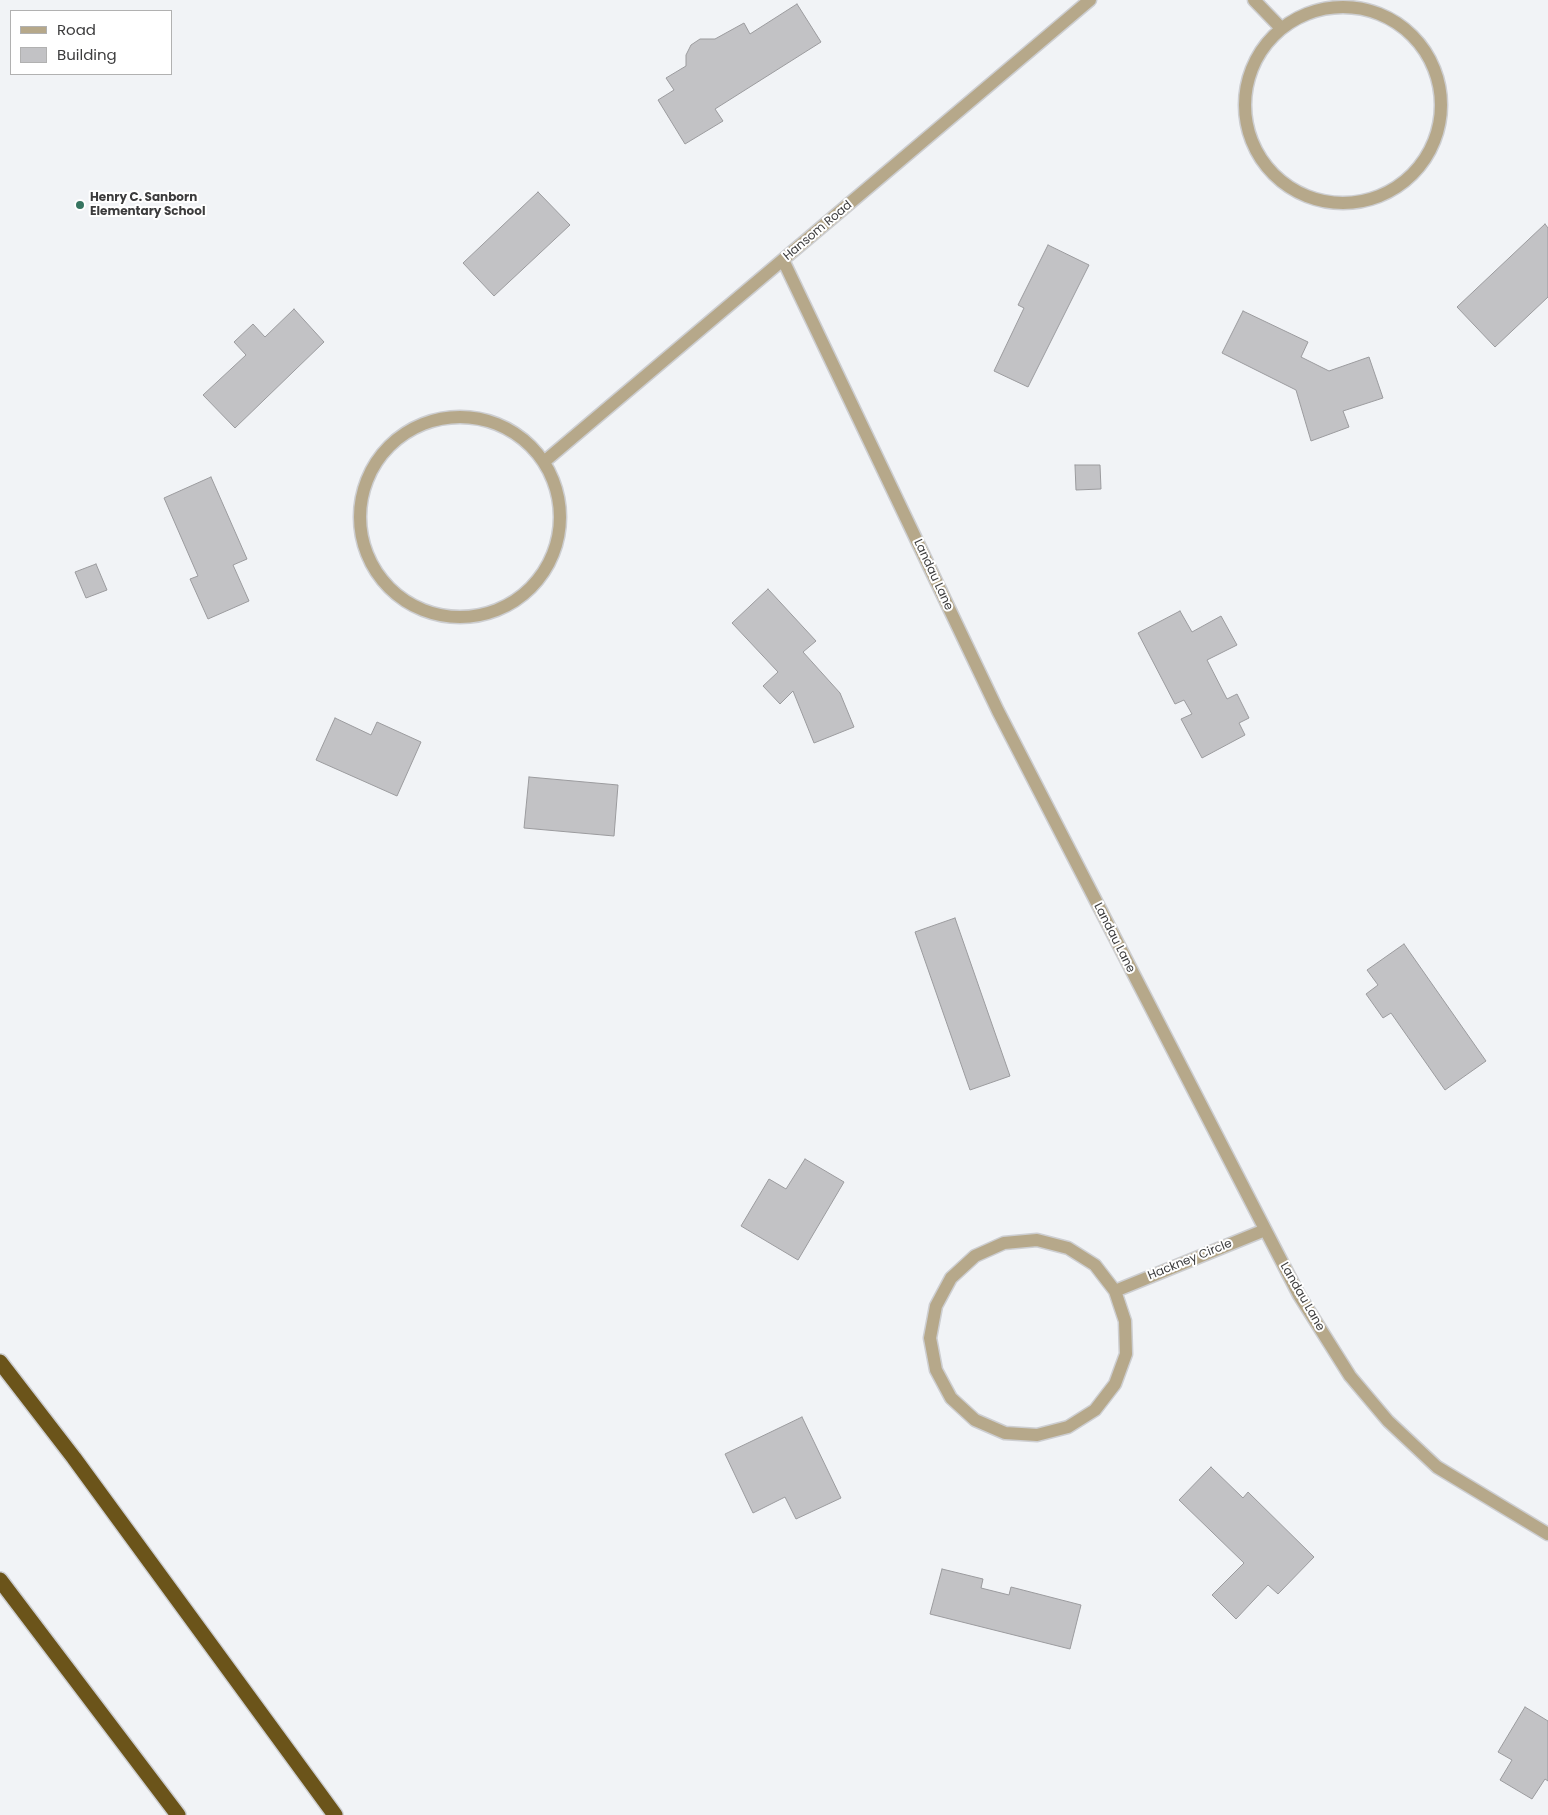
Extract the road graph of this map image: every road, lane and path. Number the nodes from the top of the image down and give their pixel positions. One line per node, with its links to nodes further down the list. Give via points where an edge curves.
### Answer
1 (1090, 0): 4 (street, Hansom Road)
2 (1254, 0): 3 (street)
3 (1281, 28): 3 (street, via 1308,13 1339,6 1369,10 1383,16 1397,23 1420,43 1435,70 1442,100 1438,131 1425,159 1402,184 1372,199 1338,204 1304,196 1270,172 1255,151 1244,119 1246,85 1258,53)
4 (783, 260): 5 (street, Hansom Road); 6 (street, Landau Lane, via 998,712)
5 (545, 461): 5 (street, via 559,491 562,524 554,557 536,584 510,606 478,617 445,617 414,607 386,587 368,559 359,527 362,494 368,478 375,463 397,438 427,422 460,416 492,421 522,436)
6 (1265, 1230): 7 (street, Hackney Circle); 9 (street, Landau Lane, via 1299,1295 1350,1376 1388,1421 1437,1467)
7 (1115, 1291): 7 (street, via 1126,1321 1126,1354 1115,1384 1095,1410 1068,1427 1037,1436 1005,1433 975,1420 951,1398 936,1370 930,1338 936,1306 951,1278 975,1256 1004,1243 1036,1240 1068,1248 1095,1265)
8 (0, 1362): 12 (highway)
9 (1548, 1534)
10 (0, 1580): 11 (highway)
11 (178, 1815)
12 (335, 1815)

